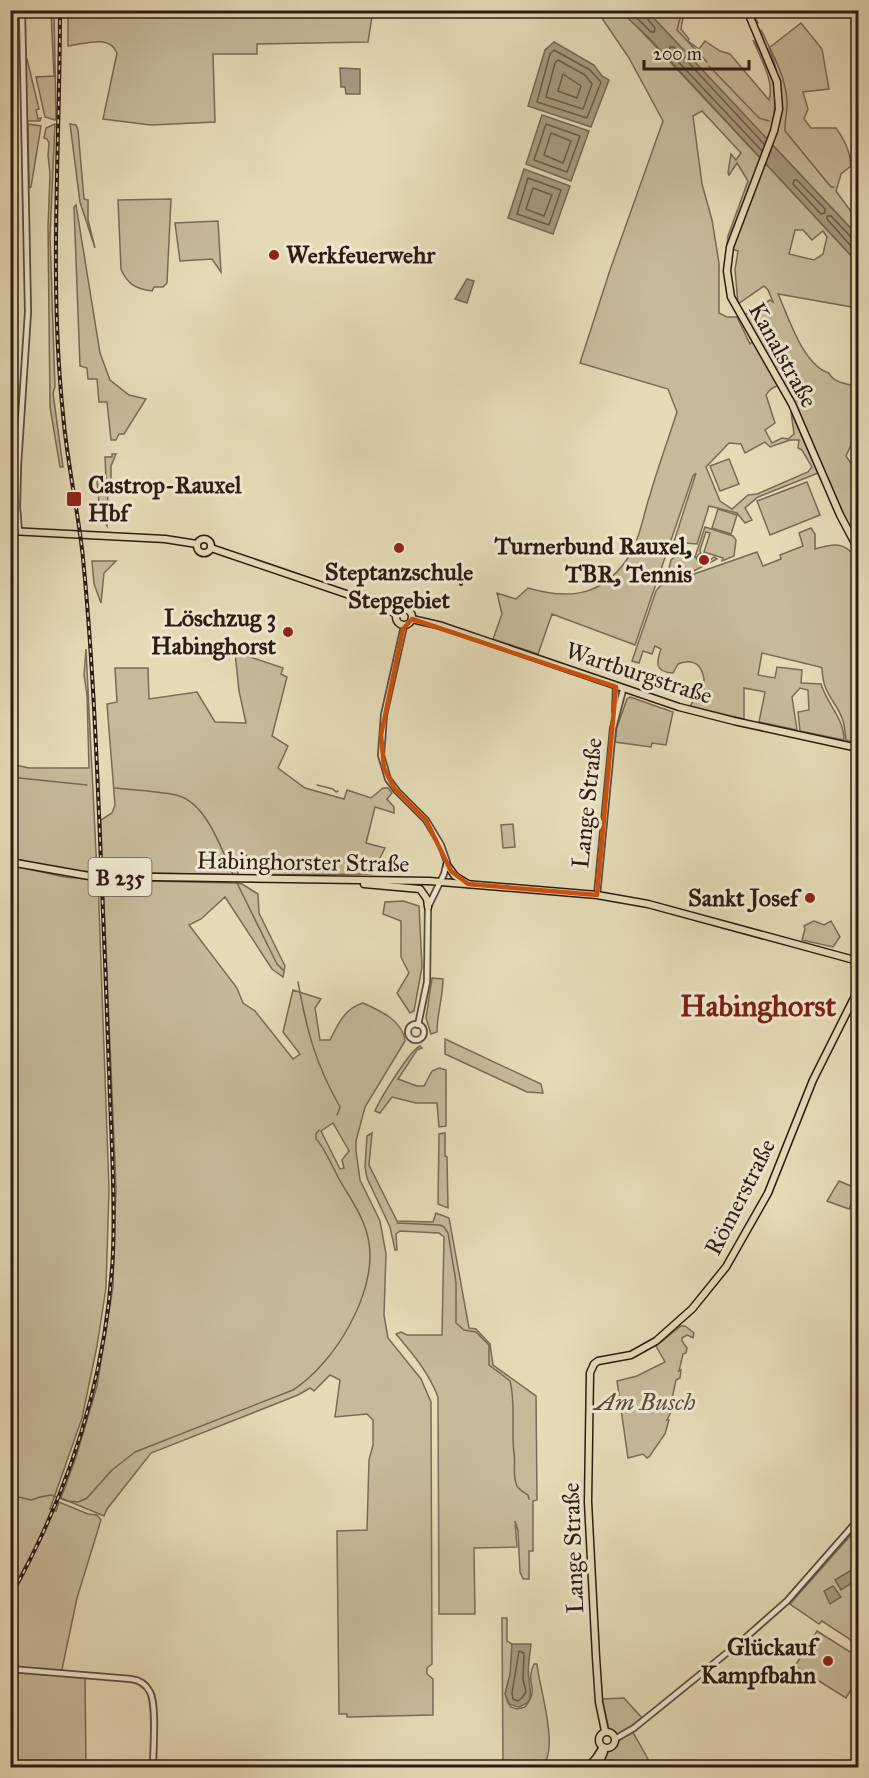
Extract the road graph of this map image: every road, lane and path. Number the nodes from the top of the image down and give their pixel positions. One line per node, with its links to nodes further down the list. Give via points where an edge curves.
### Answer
1 (22, 10): 4 (street, via 28,312 17,504)
2 (747, 10): 5 (main road, Kanalstraße, via 779,89 779,115 730,247 730,291 735,307 792,404)
3 (10, 531): 4 (main road)
4 (19, 532): 6 (main road, via 197,544 203,553 211,548)
5 (858, 549)
6 (397, 614): 7 (main road, via 408,610); 8 (main road, via 397,621)
7 (412, 619): 8 (main road); 9 (main road, Wartburgstraße)
8 (404, 626): 12 (street, via 385,708 381,755 388,779 426,820 446,853)
9 (620, 688): 10 (main road, Wartburgstraße, via 724,719); 16 (street, Lange Straße)
10 (858, 748)
11 (10, 862): 13 (main road, Habinghorster Straße / B 235, via 89,876)
12 (447, 866): 14 (street); 15 (main road)
13 (342, 881): 14 (main road, Habinghorster Straße / B 235); 17 (main road, via 420,889)
14 (439, 882): 15 (main road, Habinghorster Straße / B 235); 17 (street)
15 (468, 884): 16 (main road, Habinghorster Straße / B 235)
16 (597, 895): 18 (main road, B 235, via 648,904)
17 (428, 906): 20 (street, via 427,982)
18 (858, 961)
19 (858, 990): 21 (main road, Römerstraße, via 813,1080 768,1193 721,1274 692,1309 656,1341 631,1354)
20 (418, 1025)
21 (594, 1364): 24 (main road, Lange Straße, via 590,1376 588,1503 595,1649)
22 (858, 1520): 25 (street, via 787,1601 634,1728)
23 (10, 1669): 27 (street, via 131,1679 144,1684 152,1697)
24 (605, 1731): 25 (main road); 26 (main road, via 598,1738)
25 (615, 1738): 26 (main road, via 613,1745)
26 (604, 1747): 28 (main road); 29 (main road)
27 (153, 1767)
28 (587, 1767)
29 (597, 1767)

